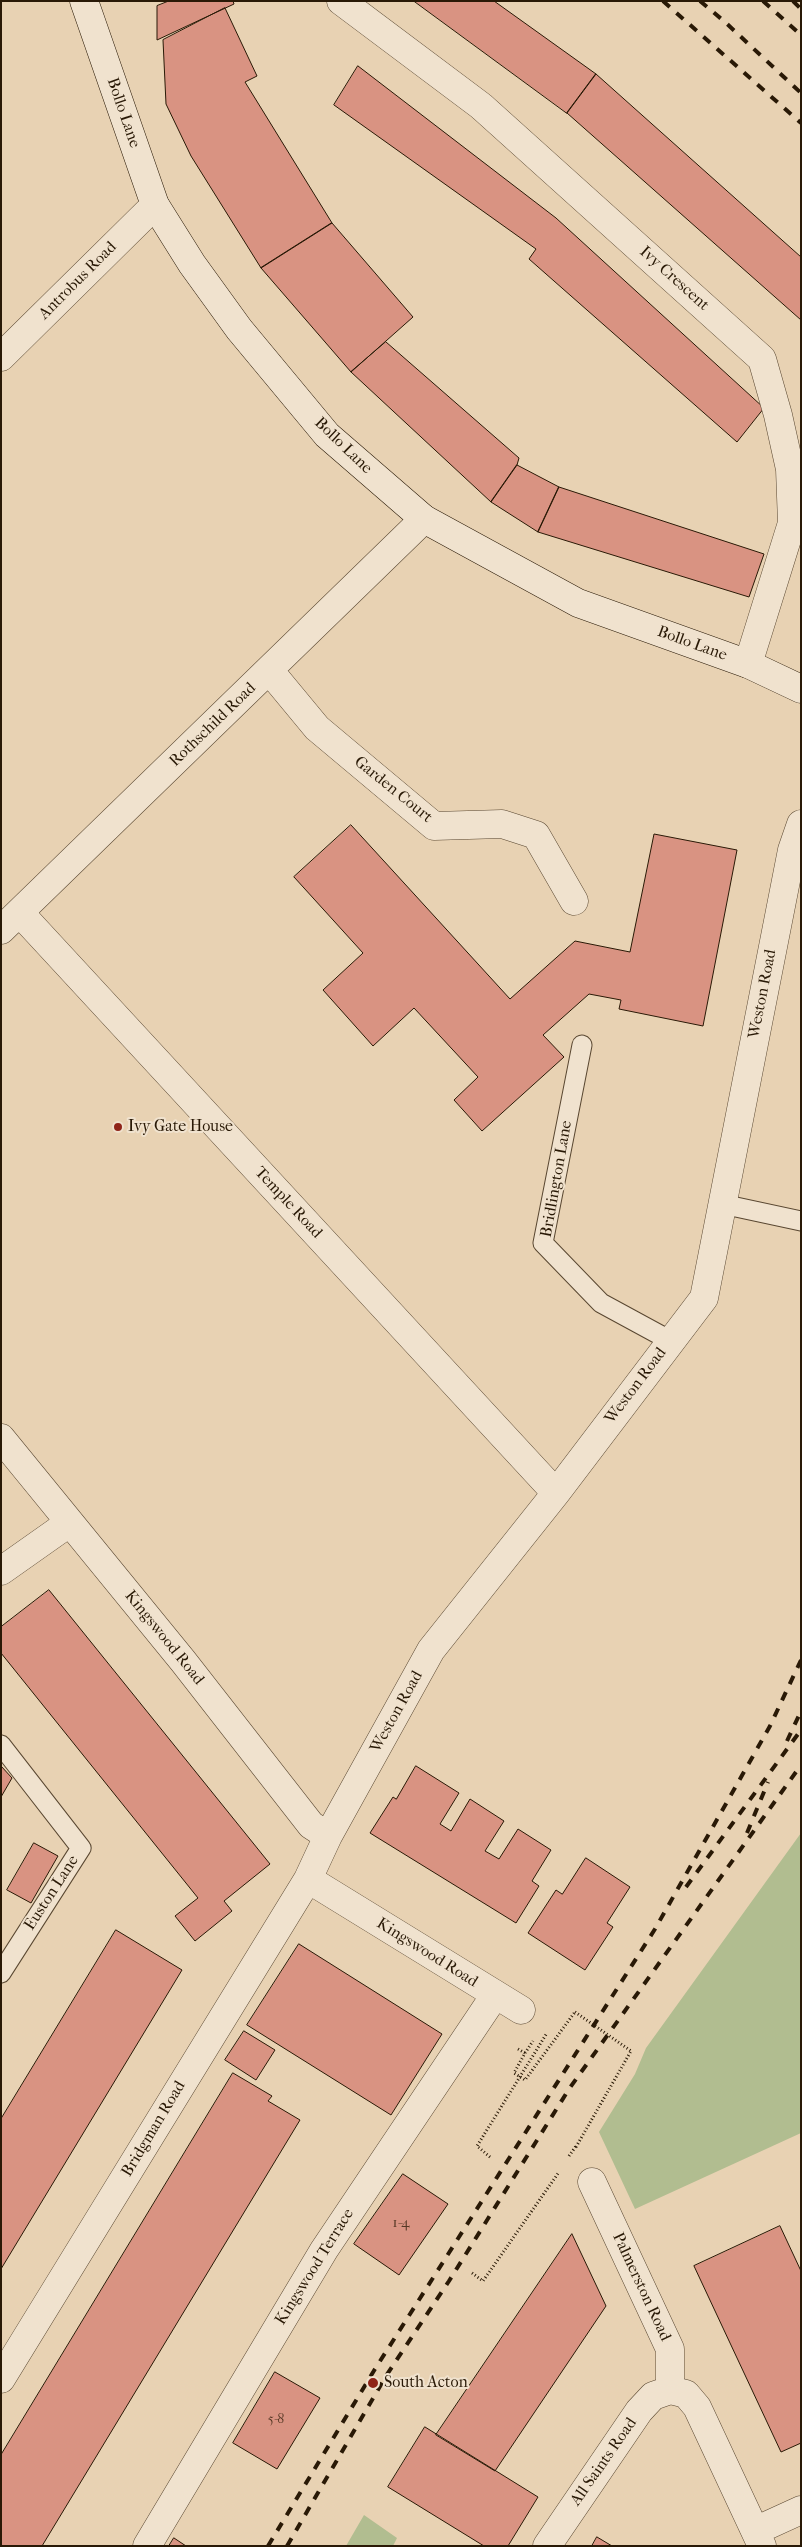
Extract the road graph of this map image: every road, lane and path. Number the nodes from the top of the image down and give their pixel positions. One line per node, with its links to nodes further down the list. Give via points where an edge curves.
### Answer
1 (84, 1): 3 (street, Bollo Lane)
2 (341, 1): 6 (street, Ivy Crescent, via 481,106 762,359 790,469 792,523)
3 (155, 205): 4 (street, Antrobus Road); 5 (street, Bollo Lane, via 238,329 327,435)
4 (1, 357)
5 (424, 519): 6 (street, Bollo Lane, via 578,603); 7 (street, Rothschild Road)
6 (748, 664): 8 (street, Bollo Lane)
7 (269, 670): 10 (street, Garden Court, via 317,728 434,826 502,824 536,835); 11 (street, Rothschild Road)
8 (801, 689)
9 (801, 824): 13 (street, Weston Road, via 792,850)
10 (574, 901)
11 (11, 921): 17 (street, Temple Road)
12 (582, 1045): 15 (lane, Bridlington Lane, via 543,1243 602,1303)
13 (722, 1204): 14 (lane); 15 (street, Weston Road, via 704,1298)
14 (801, 1220)
15 (671, 1341): 17 (street, Weston Road)
16 (1, 1438): 18 (street, Kingswood Road)
17 (556, 1493): 21 (street, Weston Road, via 432,1650)
18 (69, 1523): 19 (street); 21 (street, Kingswood Road, via 183,1661 311,1825)
19 (1, 1571)
20 (1, 1745): 23 (lane, Euston Lane, via 81,1848)
21 (328, 1836): 22 (street, Weston Road)
22 (308, 1879): 24 (street, Kingswood Road); 36 (street, Bridgman Road)
23 (1, 1973)
24 (495, 1995): 25 (street, Kingswood Road); 40 (street, Kingswood Terrace, via 324,2250)
25 (521, 2010)
26 (548, 2032): 30 (path)
27 (536, 2037): 29 (path)
28 (518, 2049): 29 (path)
29 (525, 2053): 30 (path, via 514,2073)
30 (519, 2077): 31 (path, bridge, via 525,2080 575,2012 631,2051); 32 (path, via 477,2146)
31 (589, 2124)
32 (490, 2157)
33 (559, 2173): 35 (path, via 483,2281)
34 (592, 2182): 37 (street, Palmerston Road, via 670,2349)
35 (472, 2273)
36 (1, 2379)
37 (670, 2390): 39 (street, via 686,2394 697,2407); 41 (street, All Saints Road, via 653,2396 639,2411)
38 (801, 2510): 39 (street)
39 (758, 2539)
40 (147, 2546)
41 (547, 2546)

